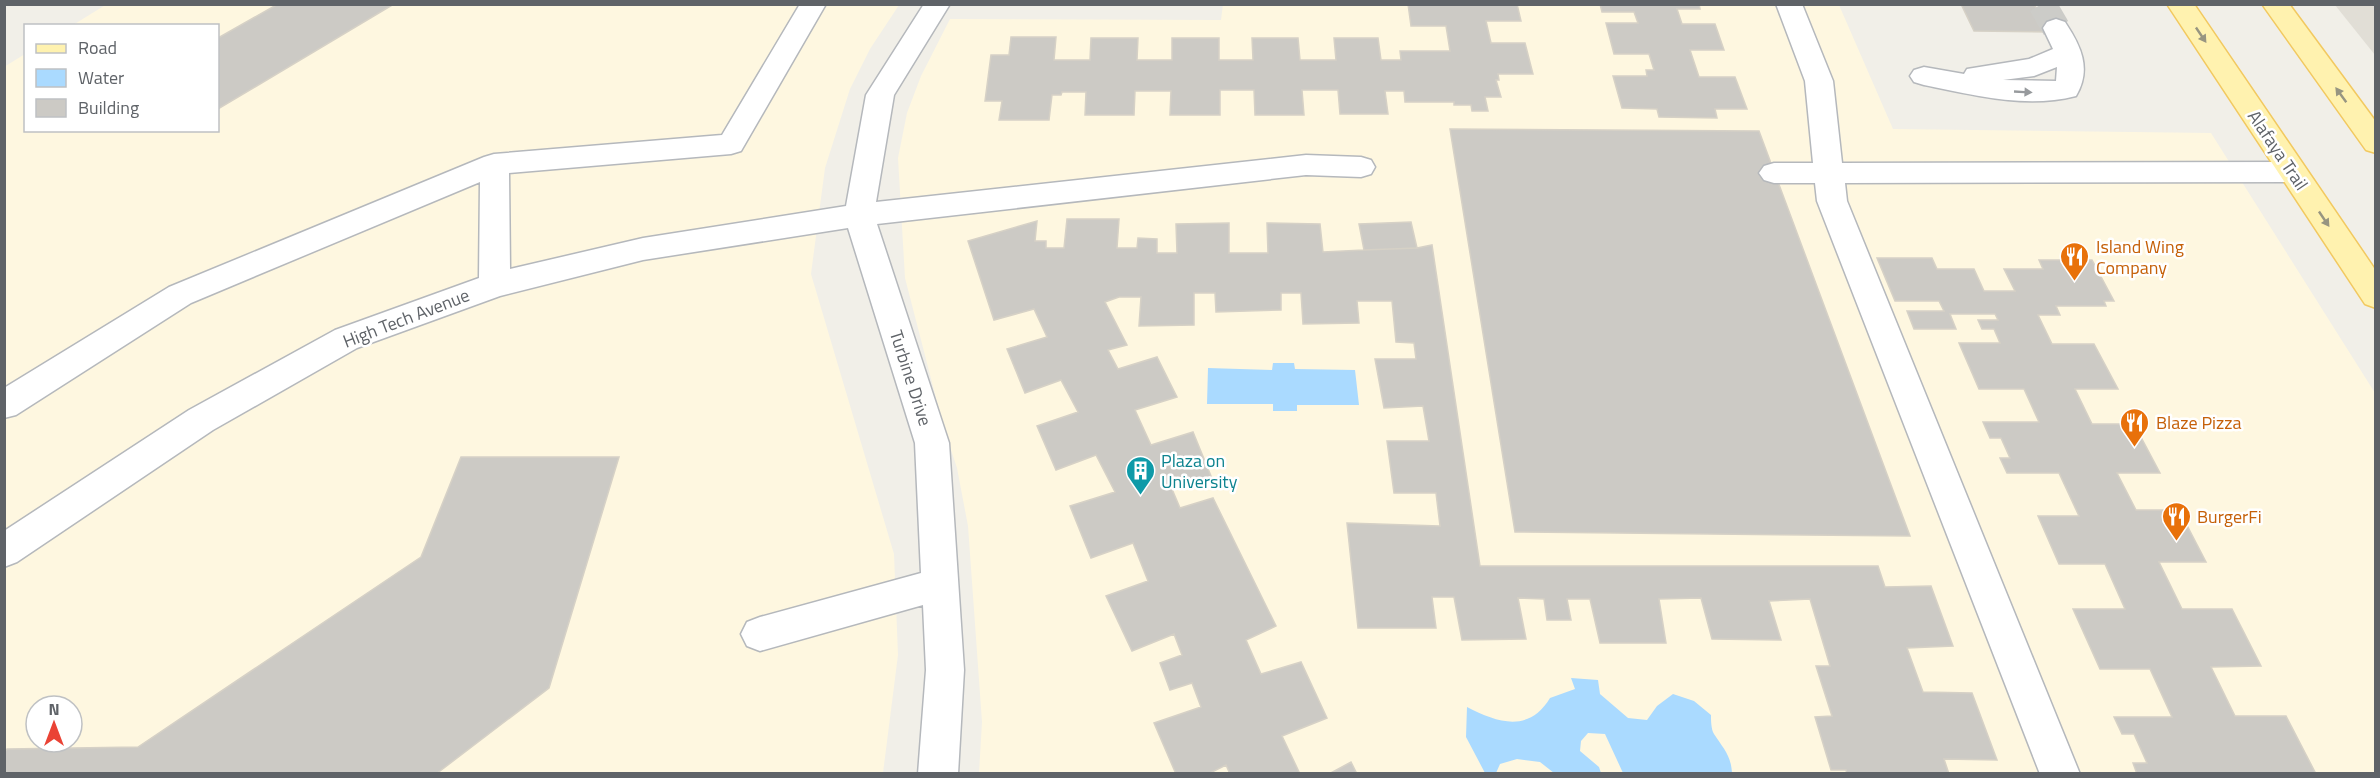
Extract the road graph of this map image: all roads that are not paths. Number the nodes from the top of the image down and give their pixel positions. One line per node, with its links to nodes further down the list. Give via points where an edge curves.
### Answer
1 (813, 4): 9 (street, via 731,144)
2 (937, 4): 14 (street, Turbine Drive, via 880,95)
3 (1789, 4): 11 (street, via 1819,81)
4 (2180, 4): 12 (main road, Alafaya Trail, one-way to 12)
5 (2275, 4): 8 (main road, one-way to 5)
6 (2056, 28): 7 (street, one-way to 6, via 2007,91 2066,89 2071,82 2069,52)
7 (1924, 76)
8 (2376, 143)
9 (494, 164): 15 (street); 17 (street, via 180,295)
10 (1361, 167): 14 (street, High Tech Avenue, via 1306,165)
11 (1830, 172): 12 (street); 13 (street); 22 (street, via 1832,201)
12 (2292, 172): 16 (main road, Alafaya Trail, one-way to 16)
13 (1774, 173)
14 (859, 215): 15 (street, High Tech Avenue, via 643,249); 19 (street, Turbine Drive, via 932,443)
15 (495, 285): 18 (street, High Tech Avenue, via 346,339 201,420)
16 (2376, 296)
17 (4, 405)
18 (4, 551)
19 (940, 584): 20 (street); 21 (street, Turbine Drive, via 945,670)
20 (760, 634)
21 (938, 774)
22 (2060, 774)

